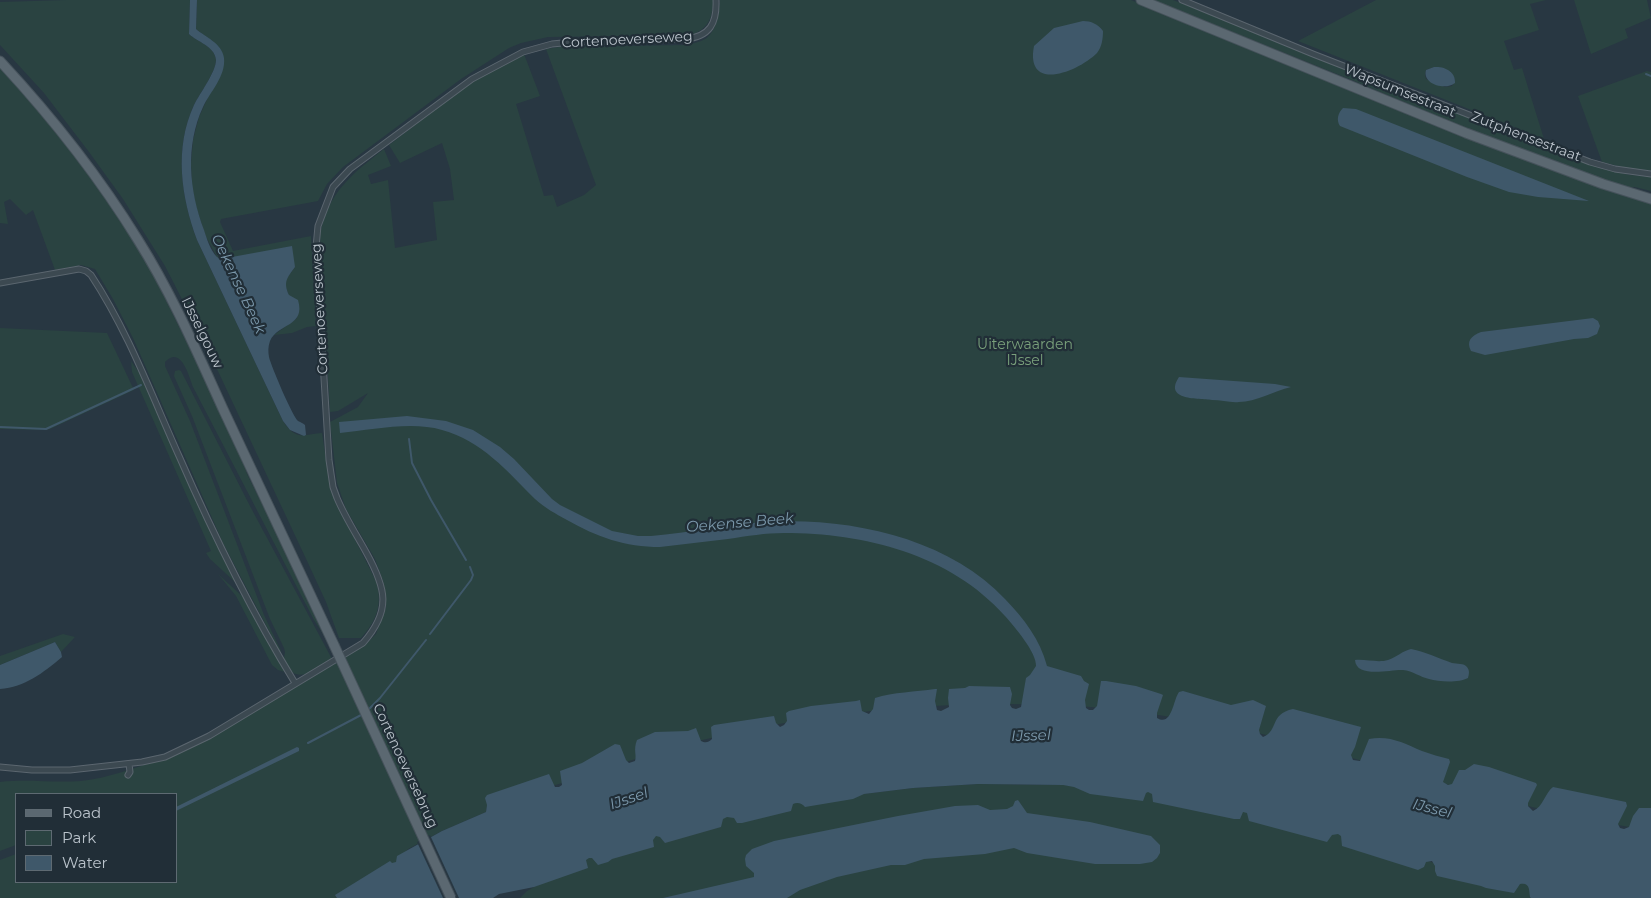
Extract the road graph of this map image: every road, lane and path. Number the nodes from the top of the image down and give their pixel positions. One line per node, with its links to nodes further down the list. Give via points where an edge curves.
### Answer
1 (716, 0): 9 (street, Cortenoeverseweg, via 714,21 698,37 561,43 529,50 497,64 350,169 333,187 318,226 316,247 329,460 335,493 379,575 383,596 375,627 363,643)
2 (1141, 0): 6 (main road, Wapsumsestraat, via 1466,133)
3 (1182, 0): 5 (street, Zutphensestraat, via 1590,162)
4 (0, 61): 8 (main road, IJsselgouw, via 83,158 140,242 192,343)
5 (1651, 174)
6 (1651, 199)
7 (0, 283): 9 (street, via 79,269 90,275 132,350 218,542)
8 (334, 645): 13 (main road, Cortenoeversebrug, bridge)
9 (295, 684): 10 (street, Cortenoeverseweg, via 192,745 165,758)
10 (129, 764): 11 (street, Cortenoeverseweg, via 70,770); 12 (street)
11 (0, 766)
12 (128, 775)
13 (452, 898)

